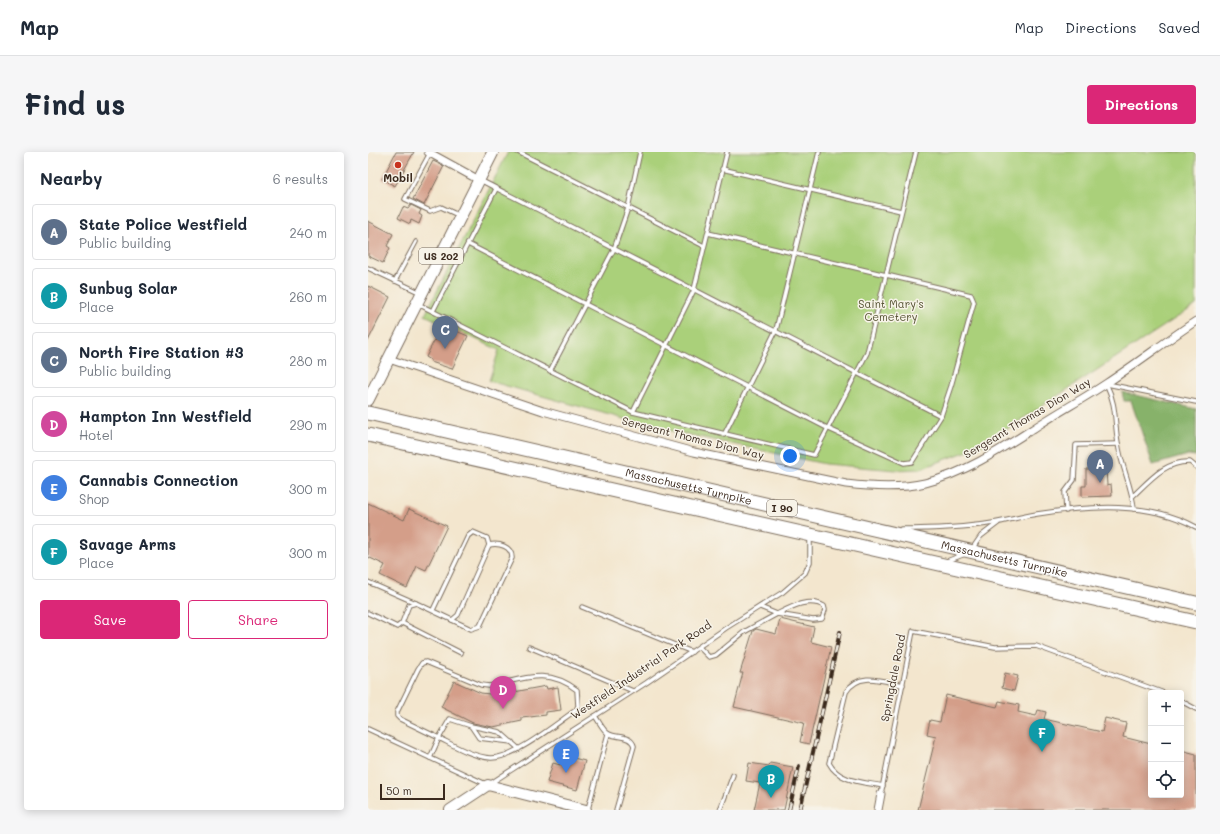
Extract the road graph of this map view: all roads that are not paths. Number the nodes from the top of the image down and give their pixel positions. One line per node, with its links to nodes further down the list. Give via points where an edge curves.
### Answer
1 (429, 152): 9 (street); 14 (lane, via 405,199 430,211 441,207)
2 (493, 152): 9 (main road, US 202)
3 (518, 152): 12 (lane)
4 (640, 152): 12 (lane)
5 (727, 152): 8 (lane)
6 (819, 152): 11 (lane)
7 (916, 152): 13 (lane)
8 (722, 168): 11 (lane); 15 (lane)
9 (479, 180): 10 (lane); 14 (main road, US 202)
10 (496, 189): 17 (lane); 19 (lane)
11 (809, 189): 13 (lane); 20 (lane)
12 (628, 208): 18 (lane); 19 (lane)
13 (901, 211): 22 (lane)
14 (461, 216): 25 (main road, US 202)
15 (708, 232): 18 (lane); 20 (lane)
16 (416, 242): 23 (lane)
17 (468, 244): 27 (lane); 28 (lane)
18 (704, 246): 24 (lane)
19 (614, 250): 24 (lane); 27 (lane)
20 (794, 254): 22 (lane); 30 (lane)
21 (368, 268): 23 (lane)
22 (884, 275): 34 (lane, via 867,353); 42 (lane, via 971,295 974,302 952,386)
23 (395, 281): 25 (lane)
24 (694, 290): 30 (lane); 31 (lane)
25 (422, 293): 26 (main road, US 202)
26 (417, 304): 28 (lane); 32 (main road, US 202)
27 (584, 304): 31 (lane); 33 (lane)
28 (433, 311): 33 (lane)
29 (1196, 321): 35 (street, Sergeant Thomas Dion Way)
30 (776, 330): 34 (lane); 36 (lane)
31 (665, 346): 36 (lane); 40 (lane)
32 (388, 359): 35 (street, Sergeant Thomas Dion Way, via 543,411 686,450 800,475 868,486 923,484 956,472 1005,446); 37 (main road, US 202)
33 (550, 371): 40 (lane)
34 (858, 372): 42 (lane); 43 (lane)
35 (1106, 383): 38 (lane); 46 (lane, via 1113,399)
36 (748, 388): 43 (lane); 45 (lane)
37 (368, 400)
38 (1196, 402)
39 (368, 404): 47 (highway, via 488,433)
40 (632, 412): 45 (lane)
41 (368, 413): 47 (highway, Massachusetts Turnpike / I 90)
42 (941, 416): 43 (lane, via 912,462 904,463)
43 (829, 429): 45 (lane, via 814,455)
44 (368, 435): 55 (highway, Massachusetts Turnpike / I 90)
45 (724, 435)
46 (1118, 444): 49 (lane); 51 (lane, via 1076,445 1074,480 1065,492)
47 (568, 459): 54 (highway, Massachusetts Turnpike / I 90)
48 (1196, 467): 49 (lane, via 1190,462 1179,462 1166,467)
49 (1133, 496): 50 (lane)
50 (1134, 509): 51 (lane); 53 (lane, via 1171,515)
51 (1066, 511): 52 (lane, via 1036,514)
52 (1001, 522): 54 (lane, via 938,529); 57 (lane, via 983,534)
53 (1196, 527)
54 (878, 529): 57 (highway, Massachusetts Turnpike / I 90)
55 (810, 534): 58 (highway, Massachusetts Turnpike / I 90); 63 (lane, Westfield Industrial Park Road, via 810,562 805,573)
56 (489, 545): 64 (lane, via 487,538 473,532 468,536); 67 (lane, via 458,615); 67 (lane, via 510,548 512,558 480,626 471,629)
57 (972, 550): 58 (lane); 61 (highway, Massachusetts Turnpike / I 90)
58 (940, 564): 69 (highway, Massachusetts Turnpike / I 90)
59 (368, 582): 60 (lane)
60 (416, 603): 64 (lane); 68 (lane, via 409,605)
61 (1196, 603)
62 (582, 607): 73 (lane)
63 (760, 607): 66 (lane); 71 (lane, Westfield Industrial Park Road)
64 (433, 610): 67 (lane)
65 (368, 614): 68 (lane, via 397,627)
66 (777, 614): 66 (lane, via 800,604 818,602 825,610 822,619 813,620); 71 (lane, via 744,632 716,655 709,657)
67 (452, 620)
68 (402, 622): 72 (lane)
69 (1196, 622)
70 (529, 647): 76 (lane)
71 (699, 647): 73 (lane, Westfield Industrial Park Road)
72 (461, 652)
73 (692, 652): 76 (lane, Westfield Industrial Park Road)
74 (903, 685): 75 (lane, Springdale Road, via 913,631 995,647 1036,646); 89 (lane, Springdale Road); 89 (lane, via 863,678 852,683 846,692 829,763 842,778)
75 (1156, 690)
76 (633, 691): 79 (lane, Westfield Industrial Park Road)
77 (1184, 703): 78 (lane)
78 (1196, 709)
79 (595, 716): 82 (lane); 88 (lane, Westfield Industrial Park Road)
80 (471, 726): 83 (lane, via 450,719); 84 (lane, via 495,730); 84 (lane, via 479,738)
81 (368, 729): 86 (lane)
82 (608, 734): 92 (lane); 93 (lane, via 628,739 634,746)
83 (439, 738): 85 (lane, via 478,756 491,758 500,758); 85 (lane, via 397,716 422,663 426,662 480,686 536,675 549,677 577,690 576,710); 86 (lane)
84 (512, 742): 85 (lane)
85 (518, 749)
86 (430, 758): 88 (lane)
87 (733, 775): 94 (lane)
88 (488, 785): 91 (street, Westfield Industrial Park Road); 92 (street)
89 (883, 786): 90 (lane, Springdale Road)
90 (881, 794): 95 (street, Springdale Road)
91 (450, 810)
92 (587, 810)
93 (616, 810)
94 (720, 810)
95 (878, 810)

